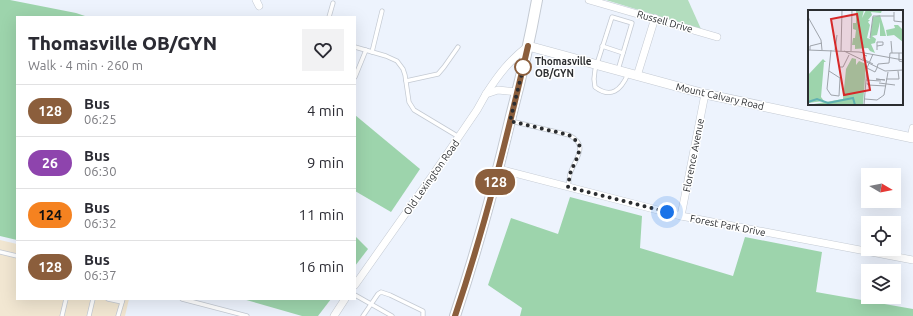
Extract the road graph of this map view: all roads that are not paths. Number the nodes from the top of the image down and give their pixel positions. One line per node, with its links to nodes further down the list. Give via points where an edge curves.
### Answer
1 (537, 0): 8 (main road)
2 (589, 0): 6 (street, Russell Drive)
3 (333, 3): 5 (lane)
4 (382, 11): 13 (lane)
5 (329, 16)
6 (655, 18): 7 (street, Russell Drive); 18 (street)
7 (717, 37)
8 (528, 46): 15 (street, Mount Calvary Road); 20 (main road); 21 (street, Old Lexington Road, via 512,59)
9 (602, 46): 14 (lane); 14 (lane, via 612,17 632,23); 15 (lane)
10 (356, 47): 12 (lane)
11 (458, 47): 19 (lane, via 438,74)
12 (366, 50): 13 (lane); 17 (lane)
13 (372, 52): 19 (lane, via 397,61 403,69)
14 (623, 53): 16 (lane)
15 (596, 65): 16 (street, Mount Calvary Road); 18 (lane, via 595,86 605,92 612,92)
16 (618, 71): 18 (street, Mount Calvary Road)
17 (356, 75)
18 (632, 75): 22 (street, Mount Calvary Road)
19 (406, 81): 25 (lane, via 409,102 414,110)
20 (517, 92): 21 (street, via 498,90); 23 (main road)
21 (486, 94): 25 (street, Old Lexington Road)
22 (705, 94): 24 (street, Mount Calvary Road); 28 (street, Florence Avenue)
23 (510, 121): 26 (main road); 27 (lane, via 569,135 579,143 580,148)
24 (912, 135)
25 (459, 136): 32 (street, Old Lexington Road)
26 (499, 169): 27 (street, Forest Park Drive); 48 (main road)
27 (568, 187): 28 (street, Forest Park Drive)
28 (681, 216): 31 (street, Forest Park Drive)
29 (0, 252): 30 (lane)
30 (16, 256)
31 (913, 260)
32 (356, 284)
33 (356, 296): 39 (lane)
34 (66, 300): 40 (lane)
35 (94, 300): 41 (lane)
36 (186, 300): 43 (lane)
37 (344, 300): 44 (street)
38 (122, 301): 42 (lane)
39 (371, 304): 45 (lane); 46 (lane); 47 (lane, via 381,292 423,311)
40 (62, 316)
41 (89, 316)
42 (118, 316)
43 (247, 316)
44 (334, 316)
45 (363, 316)
46 (392, 316)
47 (423, 316)
48 (455, 316)

